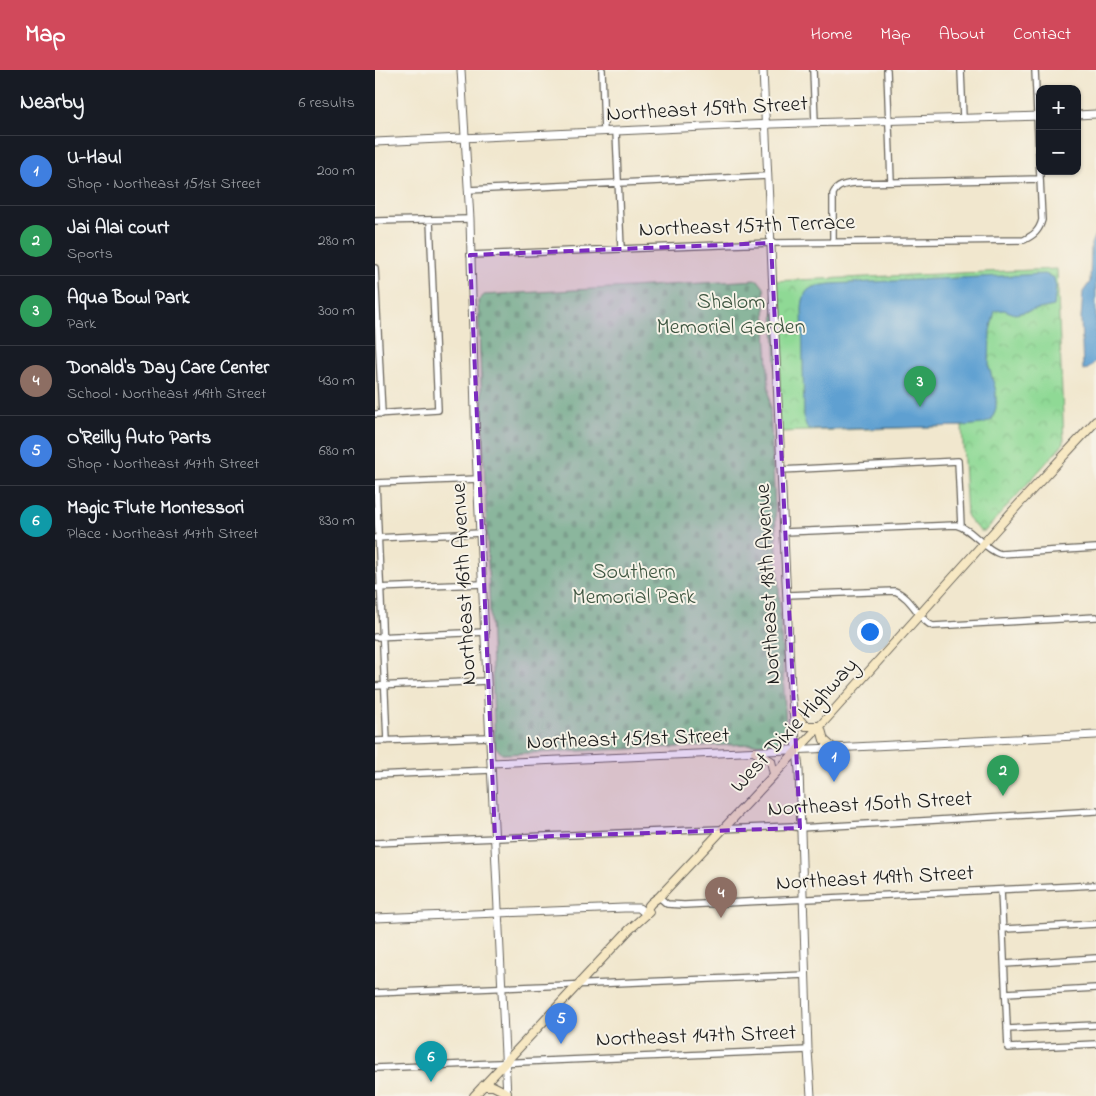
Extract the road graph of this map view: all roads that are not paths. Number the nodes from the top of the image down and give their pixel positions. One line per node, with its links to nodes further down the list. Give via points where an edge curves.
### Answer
1 (461, 70): 19 (street, Northeast 16th Avenue)
2 (602, 70): 18 (street)
3 (763, 70): 15 (street, Northeast 18th Avenue)
4 (813, 70): 14 (street)
5 (887, 70): 13 (street)
6 (961, 70): 12 (street)
7 (1035, 70): 8 (street)
8 (1036, 85)
9 (1096, 114): 10 (street)
10 (1081, 115)
11 (1036, 116): 12 (street, Northeast 159th Street)
12 (963, 118): 13 (street, Northeast 159th Street)
13 (889, 120): 14 (street, Northeast 159th Street); 23 (street)
14 (815, 122): 15 (street, Northeast 159th Street)
15 (766, 124): 17 (street, Northeast 159th Street); 21 (street, Northeast 18th Avenue)
16 (1038, 130): 22 (street)
17 (616, 131): 18 (street, Northeast 159th Street); 24 (street)
18 (604, 132): 19 (street, Northeast 159th Street)
19 (464, 138): 20 (street, Northeast 159th Street); 25 (street, Northeast 16th Avenue)
20 (375, 142)
21 (769, 176): 24 (street); 29 (street, Northeast 18th Avenue)
22 (1040, 179): 23 (street); 30 (street, Northeast 157th Terrace, via 1040,227 1024,240)
23 (891, 182): 30 (street, via 855,183 837,188 833,194)
24 (618, 183): 25 (street); 31 (street)
25 (468, 190): 26 (street, Northeast 16th Avenue)
26 (470, 219): 27 (street); 32 (street, Northeast 16th Avenue)
27 (430, 220): 28 (street); 34 (street, via 438,410)
28 (375, 222)
29 (771, 242): 30 (street, Northeast 157th Terrace); 31 (street, Northeast 157th Terrace); 36 (street, Northeast 18th Avenue)
30 (833, 242)
31 (621, 249): 32 (street, Northeast 157th Terrace)
32 (471, 255): 37 (street, Northeast 16th Avenue)
33 (375, 268): 34 (street)
34 (378, 414)
35 (1096, 421): 43 (main road, West Dixie Highway)
36 (781, 470): 39 (street, via 958,461); 40 (street, Northeast 18th Avenue)
37 (478, 478): 38 (street); 41 (street, Northeast 16th Avenue)
38 (375, 483): 42 (street)
39 (961, 526): 40 (street); 43 (street)
40 (784, 532): 47 (street, Northeast 18th Avenue)
41 (481, 533): 42 (street); 45 (street, Northeast 16th Avenue)
42 (377, 538): 46 (street)
43 (984, 544): 44 (street, via 1003,554); 48 (main road, West Dixie Highway)
44 (1096, 548)
45 (483, 584): 46 (street); 50 (street, Northeast 16th Avenue)
46 (377, 588): 51 (street)
47 (787, 595): 48 (street, via 895,591); 56 (street, Northeast 18th Avenue)
48 (920, 614): 49 (street, via 928,624 944,626); 57 (main road, West Dixie Highway)
49 (1096, 617)
50 (485, 632): 51 (street); 53 (street, Northeast 16th Avenue)
51 (382, 636): 52 (street); 55 (street)
52 (375, 637)
53 (487, 681): 55 (street); 59 (street, Northeast 16th Avenue)
54 (375, 686): 55 (street)
55 (384, 686): 61 (street)
56 (793, 712): 57 (main road, via 803,725); 63 (street, Northeast 18th Avenue)
57 (820, 726): 62 (main road, via 824,740); 63 (main road, West Dixie Highway)
58 (1096, 735): 62 (street, Northeast 151st Street)
59 (489, 737): 61 (street); 65 (street, Northeast 16th Avenue)
60 (375, 741): 61 (street)
61 (387, 741)
62 (833, 748): 63 (street, Northeast 151st Street)
63 (797, 750): 64 (street, Northeast 151st Street); 66 (main road, West Dixie Highway); 70 (street, Northeast 18th Avenue)
64 (755, 752): 65 (street, Northeast 151st Street); 66 (main road, via 771,761)
65 (491, 766): 67 (street, Northeast 151st Street); 71 (street, Northeast 16th Avenue)
66 (774, 774): 69 (main road, West Dixie Highway)
67 (375, 775)
68 (1096, 811): 70 (street, Northeast 150th Street)
69 (724, 828): 70 (street, Northeast 150th Street); 71 (street, Northeast 150th Street); 75 (main road, West Dixie Highway)
70 (800, 828): 76 (street, Northeast 18th Avenue)
71 (495, 838): 72 (street, Northeast 150th Street); 77 (street, Northeast 16th Avenue)
72 (375, 843)
73 (1096, 885): 74 (street, Northeast 149th Street)
74 (1001, 890): 76 (street, Northeast 149th Street); 81 (street)
75 (659, 898): 76 (street, Northeast 149th Street, via 667,904 684,905); 78 (main road, West Dixie Highway)
76 (803, 900): 84 (street, Northeast 18th Avenue)
77 (498, 913): 78 (street, via 631,908 639,908); 79 (street); 86 (street, Northeast 16th Avenue)
78 (646, 913): 85 (main road, West Dixie Highway)
79 (375, 918)
80 (1096, 924): 81 (street)
81 (1003, 929): 83 (street)
82 (1096, 958): 83 (street)
83 (1005, 964): 89 (street)
84 (806, 975): 85 (street); 93 (street, Northeast 18th Avenue)
85 (579, 984): 86 (street); 94 (main road, West Dixie Highway)
86 (502, 988): 88 (street); 94 (street, Northeast 16th Avenue)
87 (1096, 988): 89 (street)
88 (375, 993)
89 (1005, 993): 91 (street)
90 (1096, 1025): 91 (street)
91 (1007, 1029): 92 (street, via 1008,1048)
92 (1096, 1044)
93 (808, 1050): 94 (street, Northeast 147th Street); 99 (street, Northeast 18th Avenue)
94 (506, 1062): 95 (street, Northeast 147th Street); 96 (main road, West Dixie Highway); 97 (street, Northeast 16th Avenue)
95 (375, 1068)
96 (483, 1086): 97 (main road, via 493,1086); 98 (main road, West Dixie Highway)
97 (507, 1094)
98 (474, 1096)
99 (811, 1096)

